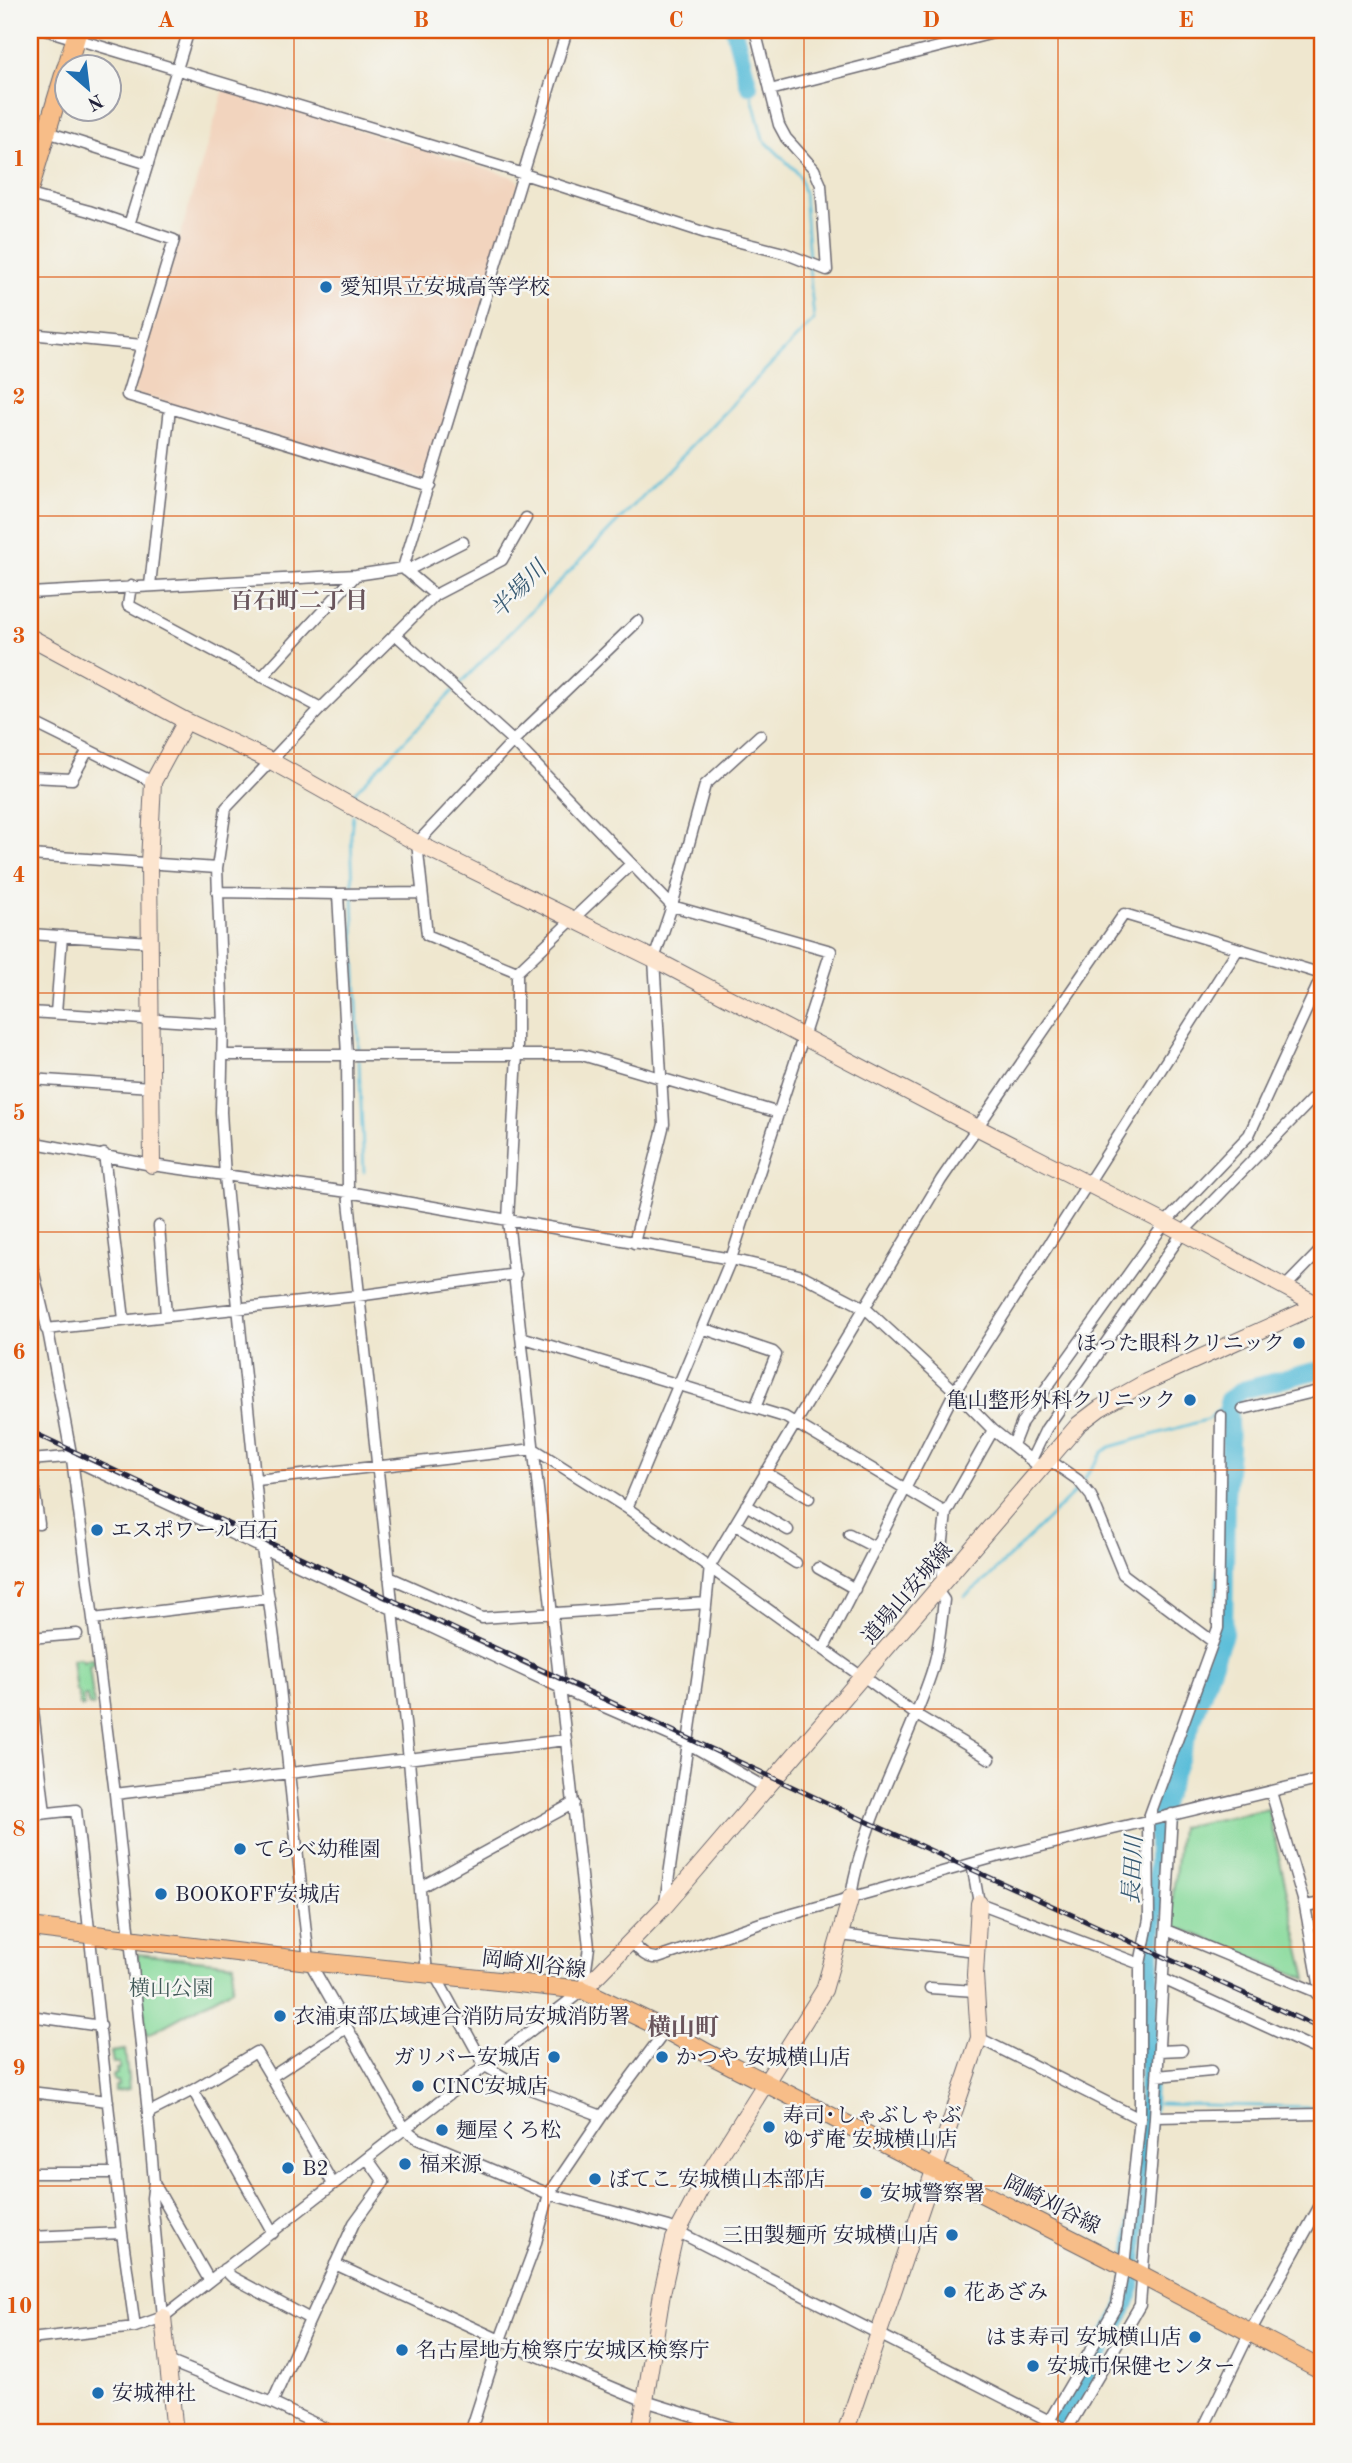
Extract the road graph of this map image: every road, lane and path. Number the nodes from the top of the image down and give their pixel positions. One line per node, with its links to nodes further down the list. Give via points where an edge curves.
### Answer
1 (46, 30): 6 (street)
2 (189, 30): 8 (street)
3 (567, 30): 13 (street)
4 (755, 30): 9 (street)
5 (1005, 30): 9 (street)
6 (77, 34): 7 (main road); 8 (street)
7 (72, 52)
8 (177, 69): 12 (street); 13 (street)
9 (770, 89): 13 (street, via 779,125 821,185 827,270)
10 (52, 116): 11 (main road)
11 (47, 132): 12 (street); 14 (main road)
12 (148, 164): 16 (street)
13 (523, 174): 20 (street)
14 (30, 187)
15 (30, 195): 16 (street)
16 (130, 225): 18 (street, via 174,240)
17 (30, 334): 18 (street)
18 (142, 345): 19 (street, via 127,396)
19 (170, 408): 20 (street); 25 (street)
20 (429, 486): 23 (street)
21 (526, 518): 28 (street, via 502,560)
22 (463, 541): 23 (street)
23 (405, 570): 24 (street); 28 (street)
24 (356, 575): 25 (street); 32 (street)
25 (150, 585): 26 (street)
26 (131, 586): 27 (street); 32 (street, via 128,605)
27 (30, 593)
28 (435, 595): 30 (street)
29 (638, 621): 37 (street)
30 (395, 634): 33 (street); 37 (street)
31 (30, 638): 35 (street)
32 (262, 677): 33 (street)
33 (321, 708): 39 (street)
34 (30, 721): 38 (street)
35 (186, 721): 39 (street); 41 (street)
36 (760, 735): 50 (street, via 705,785)
37 (513, 741): 42 (street); 45 (street)
38 (88, 750): 40 (street, via 72,779); 41 (street)
39 (271, 761): 42 (street); 46 (street, via 226,808)
40 (30, 777)
41 (153, 782): 44 (street)
42 (417, 843): 48 (street); 51 (street)
43 (30, 855): 44 (street)
44 (149, 863): 46 (street); 54 (street)
45 (631, 864): 50 (street); 51 (street)
46 (217, 868): 47 (street)
47 (217, 892): 49 (street); 62 (street)
48 (422, 893): 49 (street); 57 (street, via 427,935)
49 (338, 894): 65 (street)
50 (672, 906): 56 (street); 63 (street, via 831,951)
51 (573, 917): 56 (street); 57 (street)
52 (30, 934): 53 (street)
53 (62, 936): 54 (street); 60 (street)
54 (150, 942): 61 (street)
55 (1238, 949): 58 (street); 72 (street, via 1124,914); 77 (street)
56 (654, 959): 63 (street); 67 (street)
57 (517, 972): 66 (street)
58 (1322, 975): 80 (street, via 1249,1135)
59 (30, 1012): 60 (street)
60 (56, 1013): 61 (street)
61 (151, 1019): 62 (street); 69 (street)
62 (223, 1024): 64 (street)
63 (803, 1035): 71 (street); 72 (street)
64 (223, 1055): 65 (street); 76 (street)
65 (347, 1055): 66 (street); 78 (street)
66 (517, 1055): 67 (street, via 582,1055); 79 (street)
67 (661, 1078): 71 (street); 83 (street, via 664,1124)
68 (30, 1079): 69 (street)
69 (151, 1087): 75 (street)
70 (1322, 1089): 82 (street)
71 (779, 1113): 86 (street)
72 (976, 1127): 77 (street); 92 (street)
73 (30, 1142): 74 (street)
74 (104, 1154): 75 (street); 94 (street)
75 (152, 1164): 76 (street)
76 (225, 1176): 78 (street); 91 (street)
77 (1089, 1184): 80 (street); 100 (street)
78 (348, 1192): 79 (street); 89 (street)
79 (508, 1220): 83 (street); 87 (street)
80 (1165, 1223): 82 (street); 106 (street, via 1022,1422)
81 (159, 1226): 93 (street)
82 (1183, 1232): 88 (street); 110 (street, via 1046,1429)
83 (634, 1242): 86 (street)
84 (1322, 1249): 88 (street)
85 (30, 1257): 96 (street)
86 (731, 1259): 92 (street, via 803,1276); 95 (street)
87 (516, 1274): 89 (street); 97 (street)
88 (1284, 1288): 90 (street)
89 (358, 1296): 91 (street); 111 (street)
90 (1321, 1305): 110 (street, 道場山安城線, via 1146,1382 1100,1408)
91 (237, 1307): 93 (street); 113 (street)
92 (865, 1308): 100 (street); 104 (street)
93 (166, 1315): 94 (street)
94 (124, 1319): 96 (street)
95 (702, 1328): 98 (street); 101 (street, via 776,1355)
96 (46, 1329): 108 (street)
97 (521, 1338): 98 (street); 107 (street)
98 (678, 1385): 101 (street); 117 (street)
99 (1322, 1390): 102 (street)
100 (955, 1391): 105 (street); 114 (street)
101 (755, 1408): 104 (street)
102 (1243, 1409)
103 (1222, 1416): 138 (street, via 1218,1628)
104 (796, 1422): 112 (street); 114 (street)
105 (993, 1430): 106 (street); 118 (street)
106 (1013, 1445): 110 (street)
107 (534, 1449): 111 (street); 117 (street); 134 (street)
108 (72, 1459): 109 (street); 123 (street); 135 (street)
109 (30, 1460): 119 (street, via 39,1524)
110 (1040, 1462): 129 (street, 道場山安城線); 138 (street, via 1081,1485 1091,1496 1123,1574)
111 (376, 1467): 113 (street); 128 (street)
112 (765, 1472): 115 (street); 116 (street)
113 (257, 1480): 123 (street)
114 (906, 1490): 118 (street); 124 (street)
115 (809, 1498)
116 (746, 1505): 120 (street); 121 (street)
117 (628, 1508): 126 (street)
118 (946, 1513): 129 (street)
119 (30, 1523)
120 (735, 1524): 125 (street); 126 (street)
121 (788, 1530)
122 (849, 1534): 124 (street)
123 (262, 1548): 131 (street); 133 (street)
124 (876, 1548): 130 (street)
125 (796, 1563)
126 (710, 1566): 132 (street); 139 (street)
127 (818, 1569): 130 (street)
128 (389, 1577): 133 (street); 134 (street, via 482,1618)
129 (941, 1587): 140 (street, 道場山安城線); 143 (street, via 944,1600 936,1654)
130 (855, 1589): 139 (street)
131 (269, 1598): 135 (street); 148 (street)
132 (706, 1603): 134 (street); 145 (street)
133 (391, 1609): 142 (street); 147 (street)
134 (552, 1612): 142 (street)
135 (93, 1619): 152 (street)
136 (77, 1634): 137 (street)
137 (30, 1637)
138 (1212, 1641): 157 (street)
139 (824, 1648): 140 (street)
140 (862, 1677): 143 (street); 150 (street, 道場山安城線)
141 (30, 1685): 154 (street)
142 (561, 1688): 144 (street); 145 (street)
143 (915, 1714): 146 (street); 160 (street, via 877,1806 856,1866)
144 (566, 1740): 147 (street); 153 (street)
145 (687, 1743): 150 (street); 163 (street)
146 (990, 1759)
147 (409, 1760): 148 (street); 159 (street)
148 (289, 1775): 152 (street); 172 (street)
149 (1322, 1779): 151 (street)
150 (766, 1788): 163 (street, 道場山安城線)
151 (1271, 1792): 156 (street); 164 (street)
152 (115, 1794): 169 (street)
153 (574, 1803): 159 (street); 177 (street, via 589,1947)
154 (45, 1813): 155 (street); 167 (street, via 76,1810)
155 (30, 1815)
156 (1170, 1815): 157 (street); 166 (street)
157 (1151, 1819): 158 (street); 173 (street, via 1149,1919)
158 (972, 1864): 160 (street); 161 (street)
159 (421, 1887): 174 (street)
160 (851, 1896): 168 (street); 170 (street, via 658,1958 651,1959)
161 (979, 1903): 171 (street); 173 (street)
162 (1322, 1903): 164 (street)
163 (665, 1906): 170 (street, 道場山安城線)
164 (1305, 1906): 166 (street, via 1322,1999 1314,1991)
165 (30, 1927): 167 (main road, 岡崎刈谷線)
166 (1166, 1930): 175 (street)
167 (88, 1934): 169 (main road, 岡崎刈谷線); 180 (street)
168 (840, 1935): 171 (street); 191 (street, via 824,1990)
169 (130, 1939): 172 (main road, 岡崎刈谷線); 195 (street)
170 (631, 1942): 177 (street, 道場山安城線)
171 (976, 1951): 178 (street)
172 (309, 1961): 174 (main road, 岡崎刈谷線); 181 (street)
173 (1140, 1964): 199 (street)
174 (431, 1974): 177 (main road, 岡崎刈谷線); 187 (street)
175 (1163, 1979): 185 (street); 186 (street)
176 (930, 1988): 178 (street)
177 (583, 1990): 182 (main road, 岡崎刈谷線); 187 (street)
178 (975, 1991): 183 (street)
179 (30, 2016): 180 (street)
180 (101, 2026): 194 (street)
181 (346, 2028): 190 (street); 200 (street)
182 (666, 2030): 191 (main road, 岡崎刈谷線); 197 (street)
183 (979, 2038): 199 (street); 202 (street)
184 (1182, 2050): 186 (street)
185 (1322, 2050)
186 (1159, 2051): 189 (street)
187 (485, 2066): 197 (street, via 514,2083); 200 (street)
188 (1211, 2071): 189 (street)
189 (1157, 2076): 198 (street)
190 (271, 2077): 192 (street, via 256,2052); 206 (street)
191 (766, 2083): 202 (main road, 岡崎刈谷線); 209 (street)
192 (193, 2090): 195 (street); 211 (street)
193 (30, 2092): 194 (street)
194 (108, 2101): 204 (street)
195 (148, 2113): 205 (street)
196 (1322, 2114): 198 (street)
197 (602, 2116): 207 (street)
198 (1155, 2118): 216 (street)
199 (1140, 2119): 214 (street)
200 (405, 2129): 201 (street); 207 (street)
201 (367, 2158): 206 (street); 213 (street, via 384,2182 354,2222)
202 (934, 2169): 214 (main road, 岡崎刈谷線); 222 (street)
203 (30, 2173): 204 (street)
204 (116, 2173): 210 (street)
205 (154, 2182): 217 (street); 218 (street)
206 (333, 2184): 211 (street)
207 (549, 2194): 209 (street); 224 (street)
208 (1322, 2202): 221 (street)
209 (677, 2231): 222 (street); 227 (street, via 665,2274)
210 (122, 2233): 212 (street); 220 (street)
211 (273, 2233): 215 (street)
212 (30, 2237)
213 (335, 2264): 219 (street); 224 (street)
214 (1124, 2266): 216 (main road, 岡崎刈谷線); 229 (street, via 1117,2305)
215 (225, 2269): 217 (street); 219 (street)
216 (1142, 2277): 221 (main road, 岡崎刈谷線); 229 (street, via 1140,2305)
217 (209, 2280): 218 (street)
218 (163, 2317): 220 (street); 225 (street)
219 (310, 2319): 228 (street)
220 (135, 2327): 223 (street)
221 (1250, 2332): 226 (main road, 岡崎刈谷線); 237 (street)
222 (877, 2335): 229 (street); 235 (street)
223 (30, 2339)
224 (500, 2340): 227 (street); 232 (street)
225 (168, 2361): 228 (street); 230 (street)
226 (1322, 2370)
227 (645, 2401): 233 (street); 234 (street)
228 (272, 2403): 231 (street)
229 (1062, 2428): 236 (street)
230 (175, 2433)
231 (335, 2433)
232 (470, 2433)
233 (640, 2433)
234 (748, 2433)
235 (845, 2433)
236 (1042, 2433)
237 (1201, 2433)

